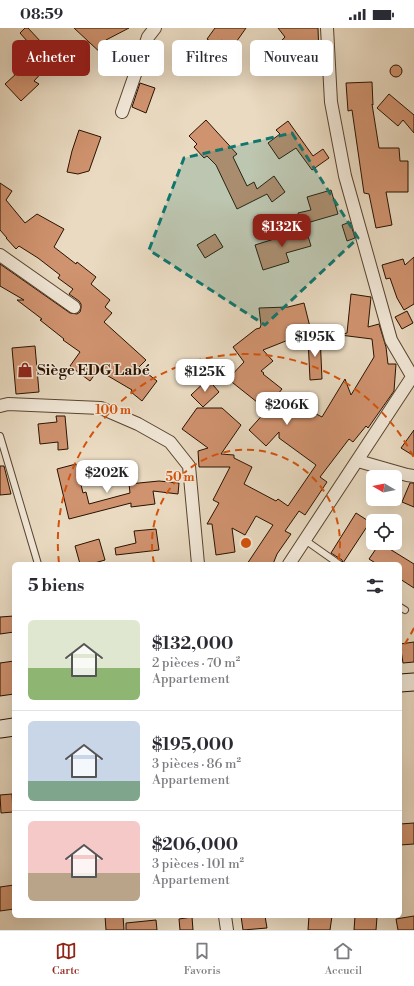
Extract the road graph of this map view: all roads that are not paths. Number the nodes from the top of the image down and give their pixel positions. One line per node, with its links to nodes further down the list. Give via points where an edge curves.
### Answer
1 (155, 28): 3 (street, via 148,37)
2 (327, 28): 6 (street, via 331,102 345,176 391,340)
3 (122, 112)
4 (0, 255): 5 (street)
5 (74, 307)
6 (413, 375): 9 (street)
7 (0, 406): 13 (street, via 8,404 101,408 138,424 170,442 189,466)
8 (0, 436): 12 (lane)
9 (358, 461): 10 (street); 11 (street)
10 (414, 476)
11 (305, 540): 14 (street); 15 (lane)
12 (37, 562)
13 (198, 562)
14 (291, 562)
15 (336, 562)
16 (414, 682): 17 (street)
17 (402, 683)
18 (12, 727): 19 (street)
19 (0, 729)
20 (225, 918): 21 (street)
21 (227, 930)

